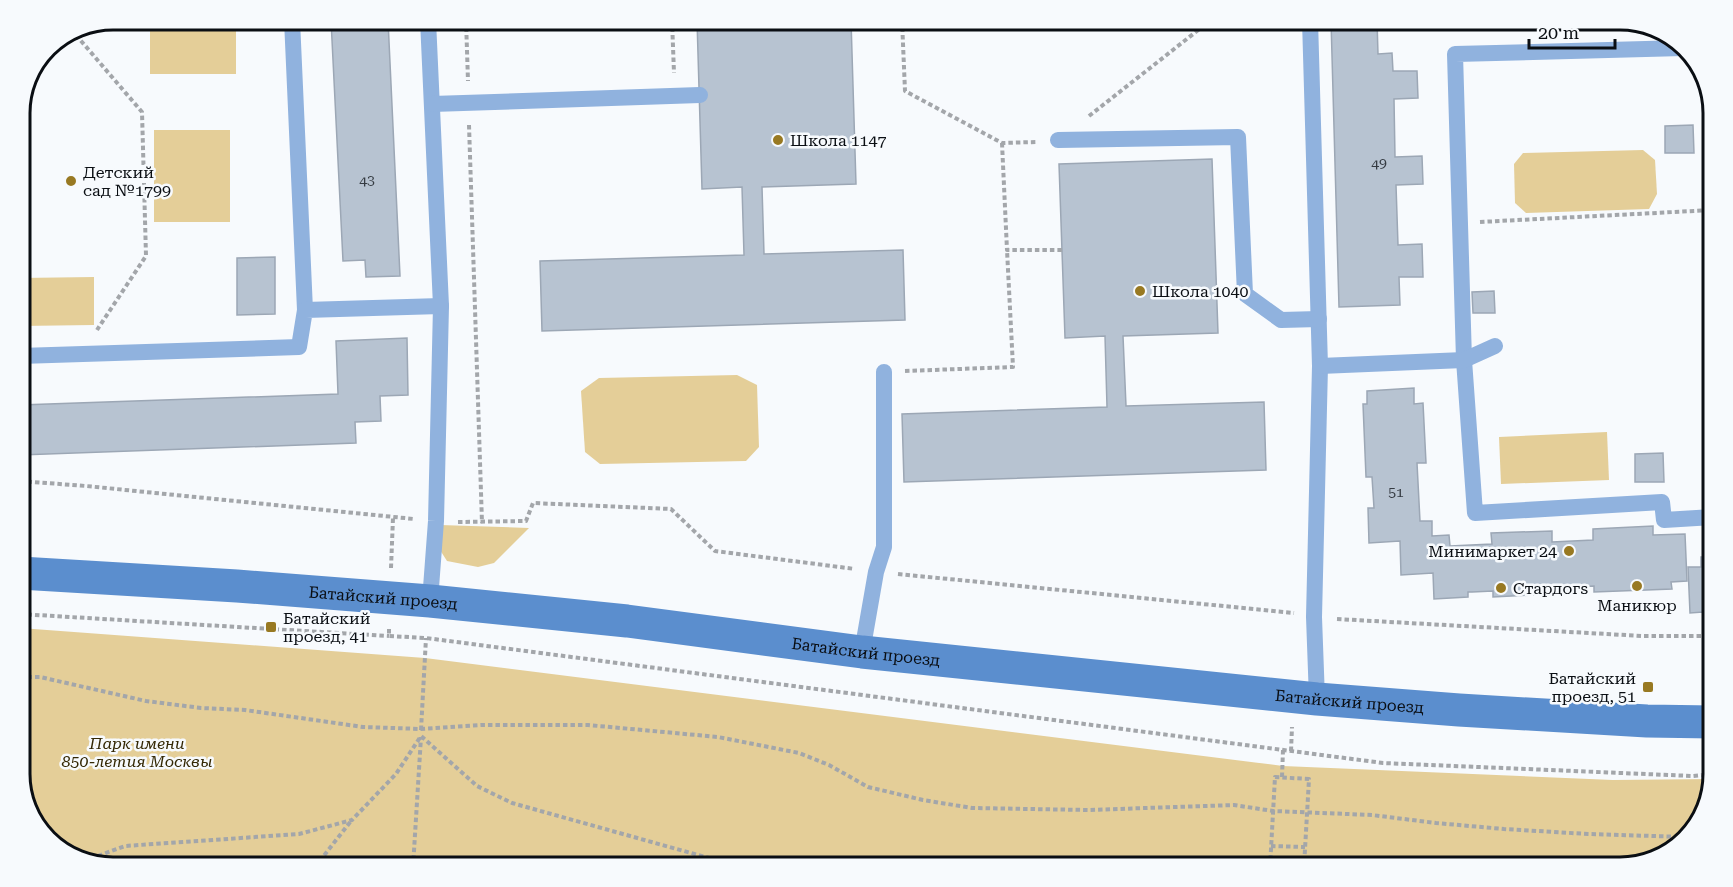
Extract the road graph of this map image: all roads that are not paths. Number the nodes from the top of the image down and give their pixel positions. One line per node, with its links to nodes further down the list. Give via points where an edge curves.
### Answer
1 (292, 30): 9 (lane)
2 (428, 30): 6 (lane)
3 (1310, 30): 10 (lane)
4 (1672, 48): 13 (lane, via 1455,54)
5 (700, 95): 6 (lane)
6 (432, 104): 8 (lane)
7 (1058, 141): 10 (lane, via 1238,137 1245,294 1281,320)
8 (441, 306): 9 (lane); 18 (lane, via 436,521)
9 (305, 310): 12 (lane, via 299,347)
10 (1318, 319): 14 (lane)
11 (1495, 346): 13 (lane)
12 (30, 356)
13 (1464, 360): 14 (lane); 16 (lane, via 1475,513 1662,502 1664,520)
14 (1320, 366): 20 (lane, via 1314,617)
15 (884, 372): 19 (lane, via 884,547)
16 (1703, 517)
17 (30, 574): 18 (main road, Батайский проезд)
18 (430, 601): 19 (main road, Батайский проезд, via 627,621)
19 (862, 652): 20 (main road, Батайский проезд)
20 (1317, 699): 21 (main road, Батайский проезд)
21 (1703, 722)

